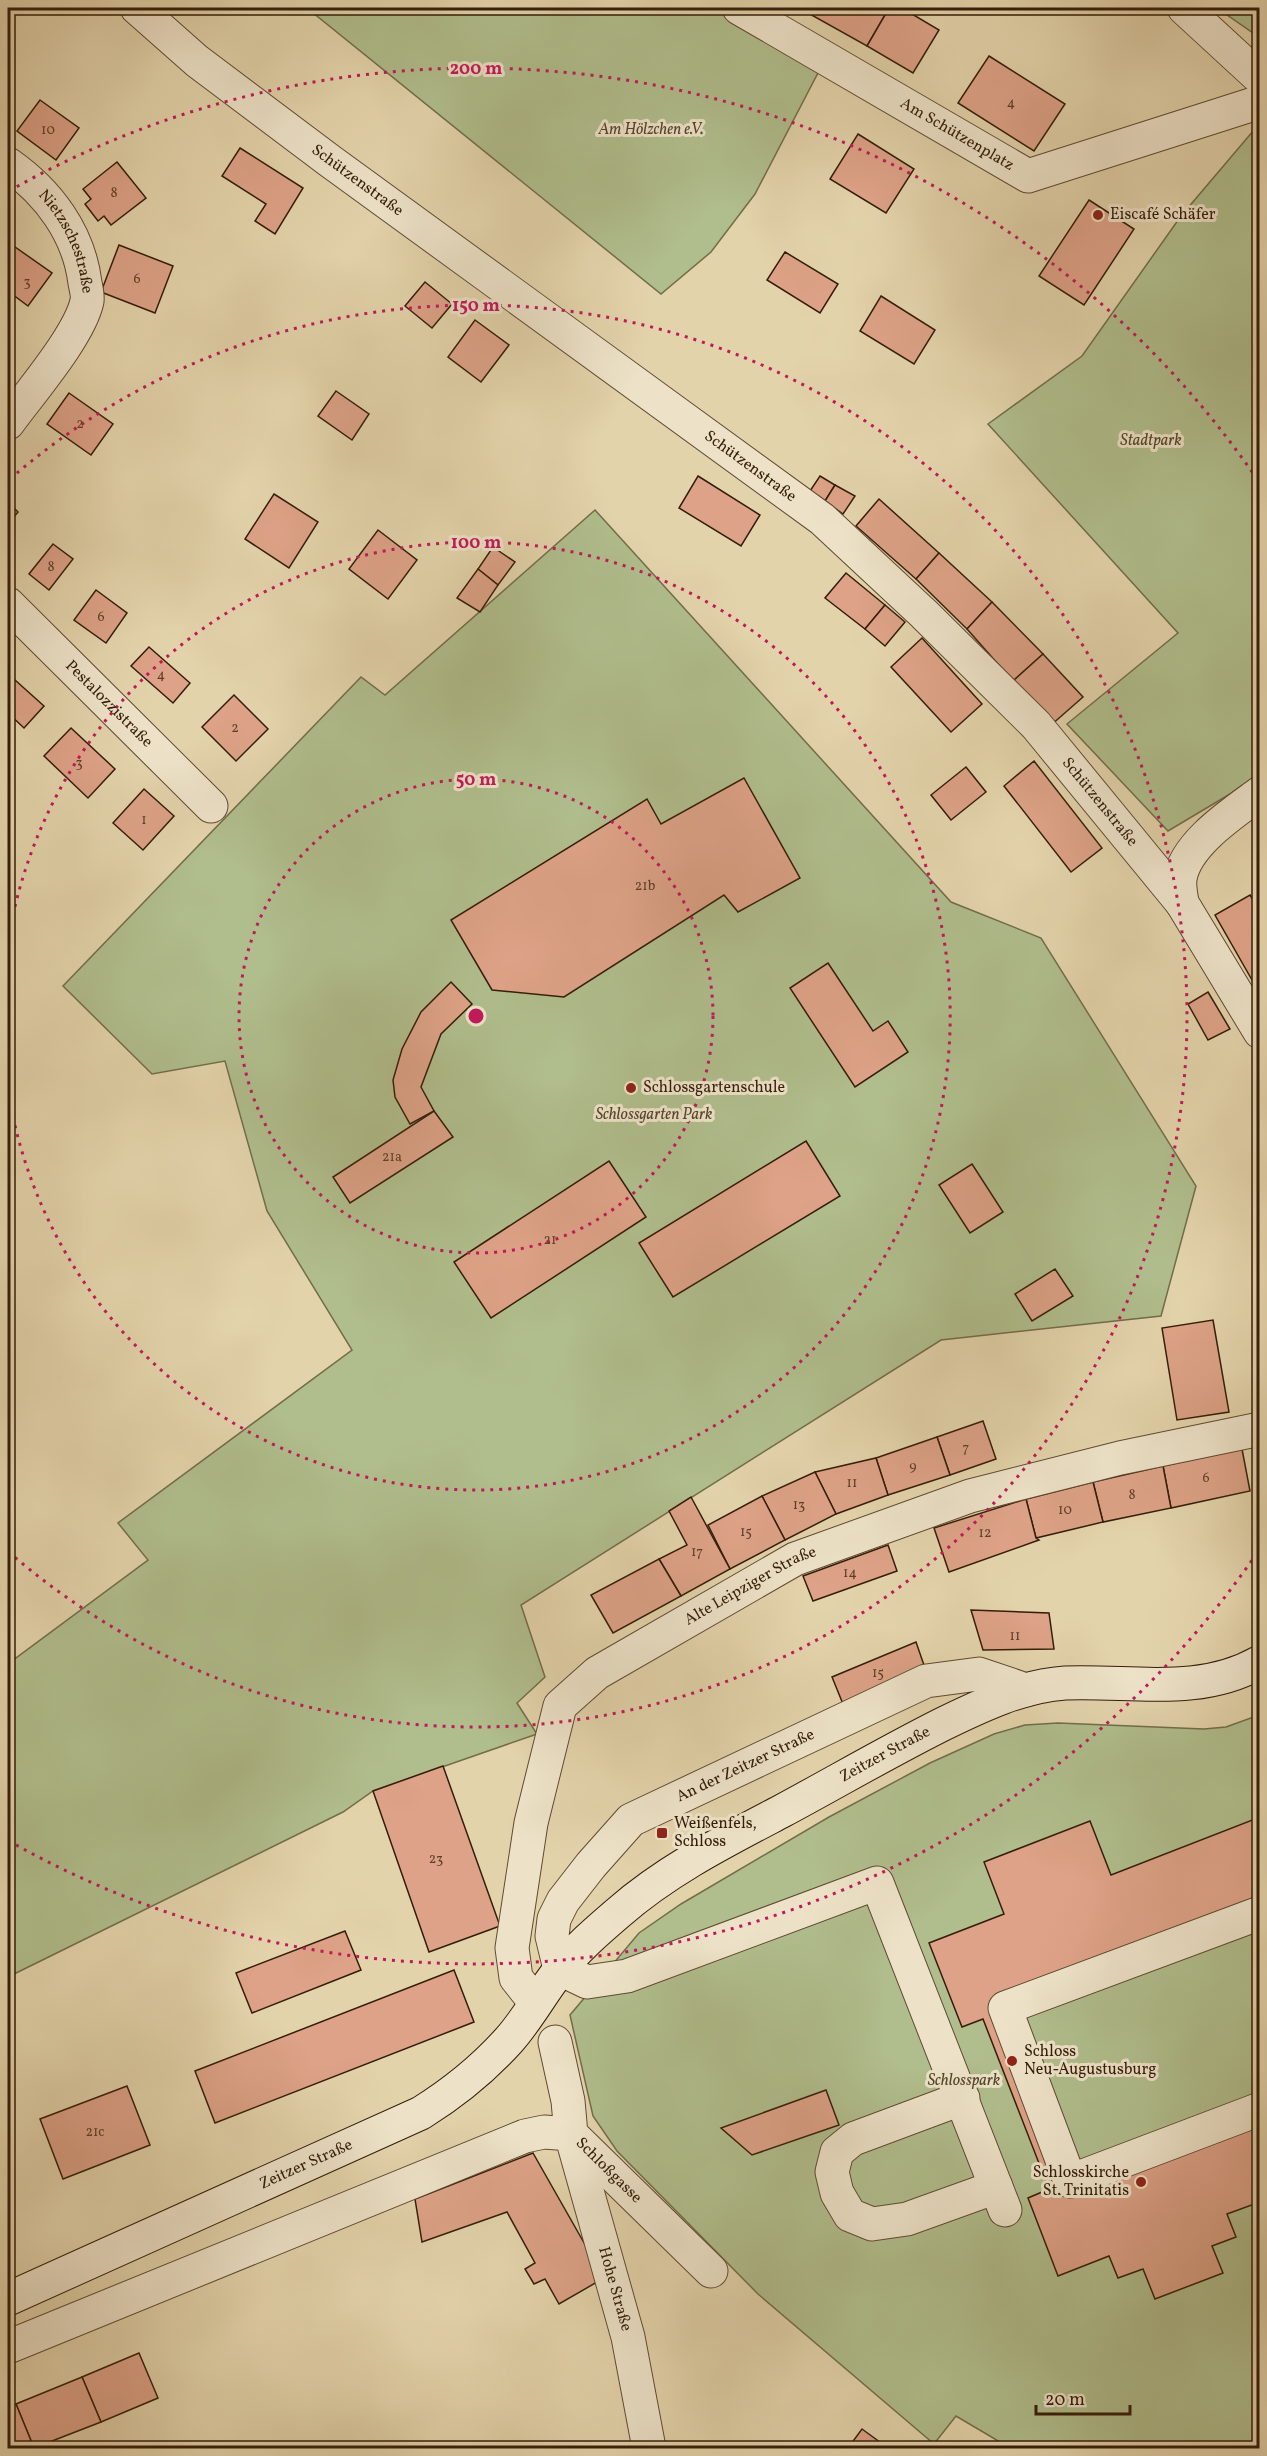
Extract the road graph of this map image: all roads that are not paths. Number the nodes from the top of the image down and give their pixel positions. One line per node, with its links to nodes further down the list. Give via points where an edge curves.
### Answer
1 (137, 8): 11 (street, Schützenstraße, via 197,60 330,161 822,519 1036,725)
2 (739, 8): 5 (street, Am Schützenplatz, via 1028,176)
3 (1184, 8): 4 (street)
4 (1260, 78)
5 (1260, 102)
6 (8, 164): 7 (street, Nietzschestraße, via 57,210 75,241 87,300 73,331)
7 (8, 423)
8 (8, 604): 10 (street, Pestalozzistraße)
9 (1260, 793): 11 (street, via 1190,852 1180,878)
10 (211, 806)
11 (1182, 903): 12 (street, Schützenstraße)
12 (1260, 1032)
13 (1260, 1429): 18 (street, Alte Leipziger Straße, via 1120,1458 970,1496 795,1559 597,1673 560,1706 531,1824 512,1948 516,1978)
14 (1260, 1662): 15 (street, Zeitzer Straße, via 1195,1684 1066,1683)
15 (1026, 1690): 17 (street, Zeitzer Straße, via 991,1701 942,1725 717,1845 651,1885); 17 (street, An der Zeitzer Straße, via 979,1674 926,1681 630,1820 563,1901 554,1918 552,1936)
16 (1260, 1912): 21 (street, via 1005,2008 1070,2181)
17 (560, 1969): 18 (street, Zeitzer Straße); 20 (street, via 587,1982 627,1976 877,1883)
18 (535, 2002): 24 (street, Zeitzer Straße, via 495,2055 421,2113)
19 (555, 2042): 22 (street, Schloßgasse)
20 (963, 2098): 20 (street, via 1001,2198 872,2224 850,2215 837,2193 832,2172 837,2152 853,2139)
21 (1260, 2109)
22 (571, 2134): 23 (street, Schloßgasse); 25 (street, via 544,2132 525,2136); 26 (street, Hohe Straße, via 628,2337)
23 (711, 2271)
24 (8, 2299)
25 (8, 2347)
26 (649, 2448)

